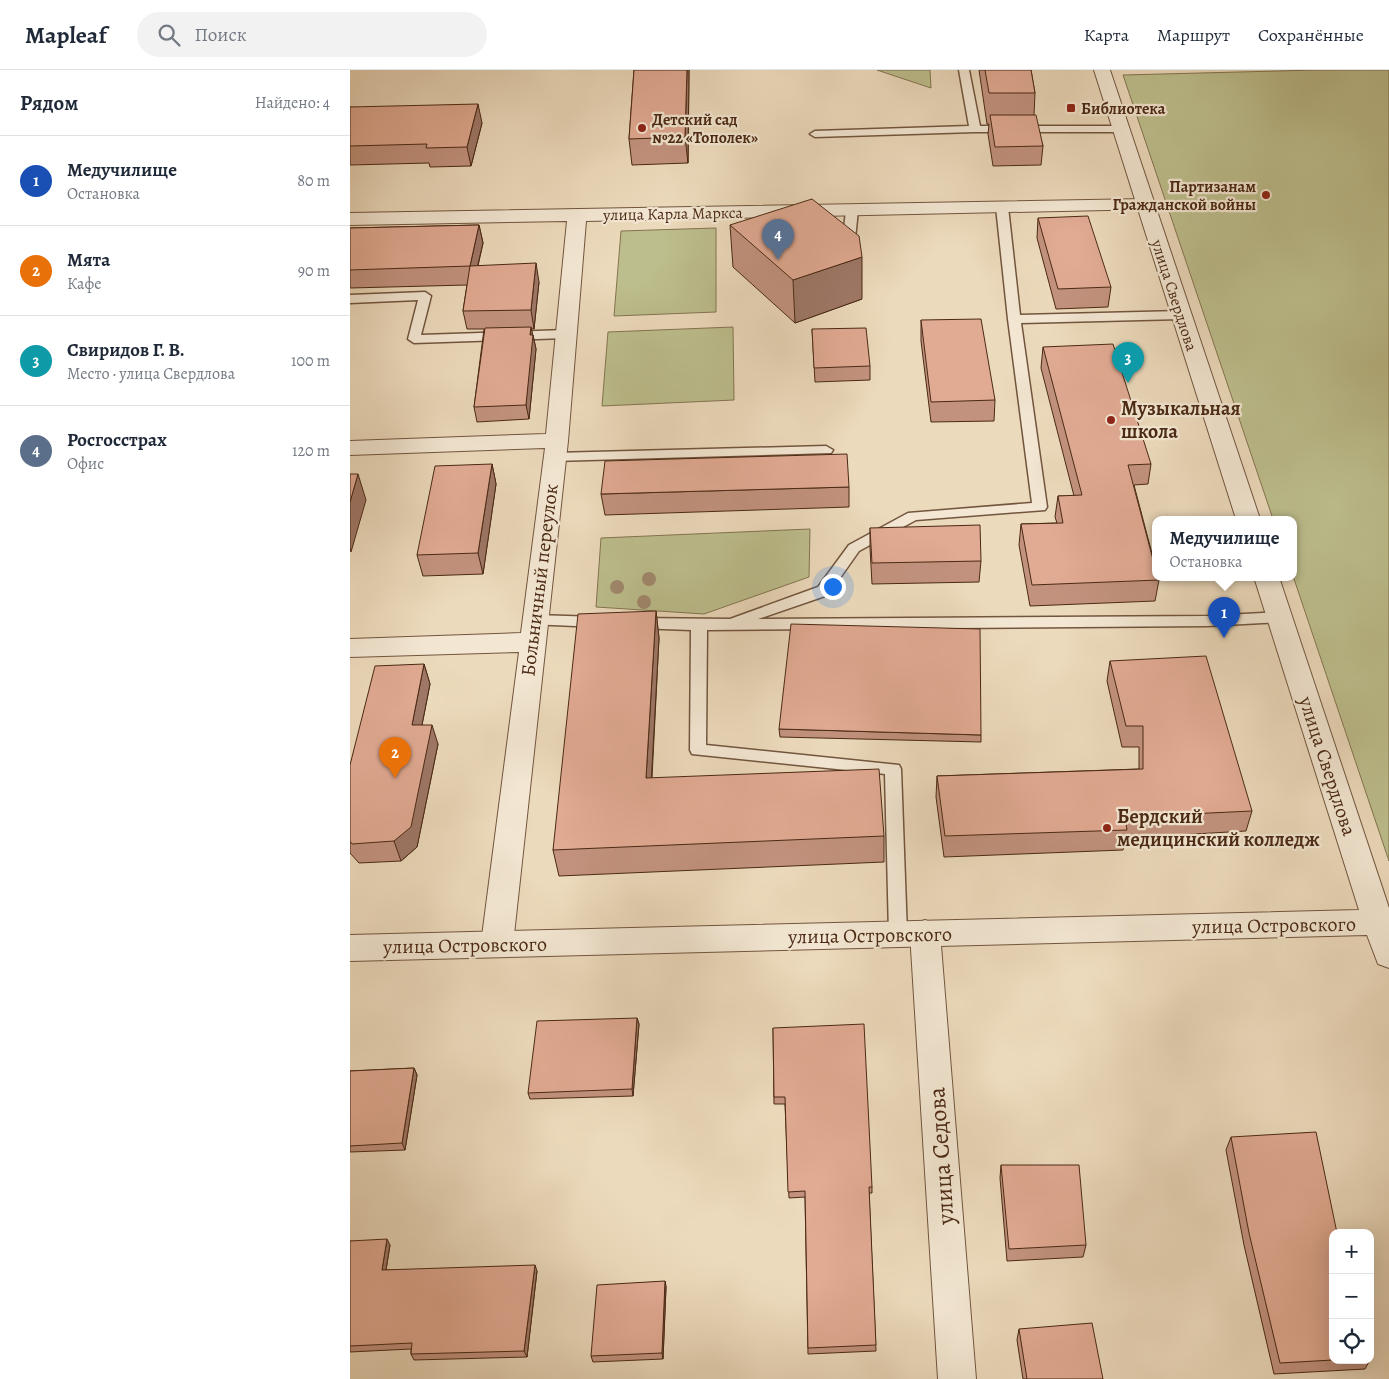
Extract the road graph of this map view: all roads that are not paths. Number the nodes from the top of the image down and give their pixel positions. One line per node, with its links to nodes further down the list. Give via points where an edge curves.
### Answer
1 (964, 70): 3 (lane)
2 (1102, 70): 4 (street, улица Свердлова)
3 (975, 129): 4 (lane); 5 (lane)
4 (1121, 129): 6 (street, улица Свердлова)
5 (815, 134)
6 (1146, 205): 7 (street, улица Карла Маркса); 13 (street, улица Свердлова)
7 (1002, 207): 8 (street, улица Карла Маркса); 14 (lane)
8 (852, 210): 9 (street, улица Карла Маркса); 11 (lane)
9 (578, 215): 10 (street, улица Карла Маркса); 15 (street, Больничный переулок)
10 (350, 219)
11 (849, 239)
12 (350, 299): 15 (lane, via 425,296 414,339)
13 (1181, 315): 14 (lane); 19 (street, улица Свердлова)
14 (1014, 319): 23 (lane, via 1040,507 913,516 854,548 823,590)
15 (566, 334): 17 (street, Больничный переулок)
16 (350, 448): 17 (street)
17 (556, 449): 18 (lane); 24 (street, Больничный переулок)
18 (826, 450)
19 (1247, 516)
20 (1267, 581): 21 (street, улица Свердлова)
21 (1279, 617): 23 (lane, via 1207,621); 26 (street, улица Свердлова)
22 (699, 625): 23 (lane); 24 (lane, via 617,623); 27 (lane, via 698,750 893,769)
23 (726, 625)
24 (533, 631): 25 (street); 28 (street, Больничный переулок)
25 (350, 648)
26 (1384, 922): 27 (street, улица Островского); 30 (street, улица Свердлова)
27 (912, 934): 28 (street, улица Островского); 31 (street, улица Седова)
28 (497, 944): 29 (street, улица Островского)
29 (350, 948)
30 (1389, 955)
31 (957, 1379)

